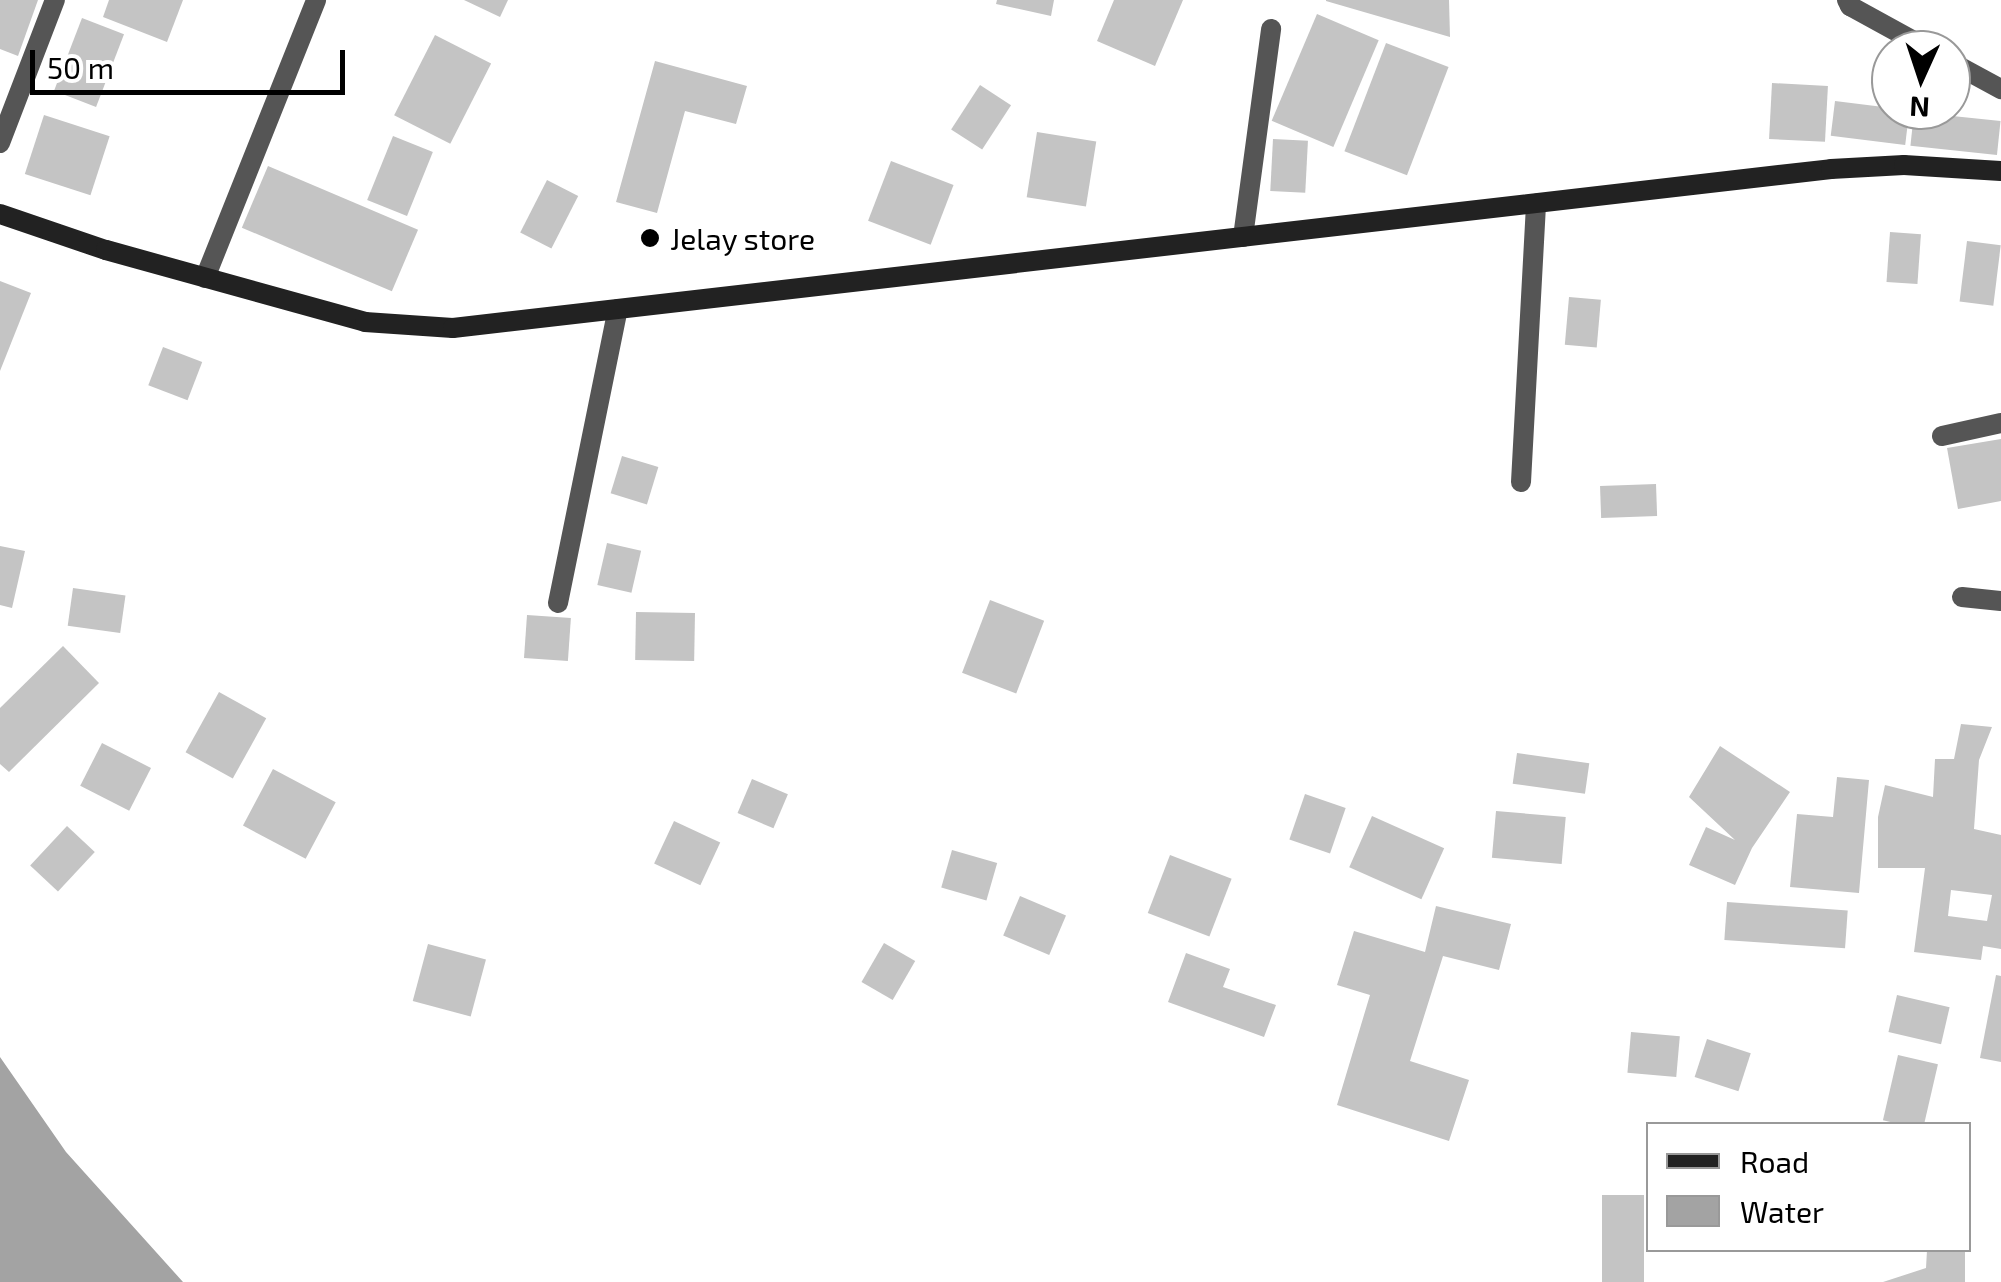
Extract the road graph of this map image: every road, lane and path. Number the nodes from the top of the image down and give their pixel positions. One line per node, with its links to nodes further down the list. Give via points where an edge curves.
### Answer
1 (56, 0): 8 (street)
2 (316, 0): 13 (street)
3 (1847, 0): 5 (street)
4 (1271, 29): 12 (street)
5 (1894, 30)
6 (1971, 73): 7 (street)
7 (2001, 89)
8 (0, 143)
9 (2001, 171): 10 (street, via 1830,168)
10 (1536, 203): 12 (street); 17 (street)
11 (0, 214): 13 (street)
12 (1243, 237): 14 (street)
13 (205, 278): 14 (street, via 365,322 453,328)
14 (618, 309): 20 (street)
15 (2001, 423): 16 (street)
16 (1942, 436)
17 (1521, 482)
18 (1962, 597): 19 (street)
19 (2001, 600)
20 (558, 603)

